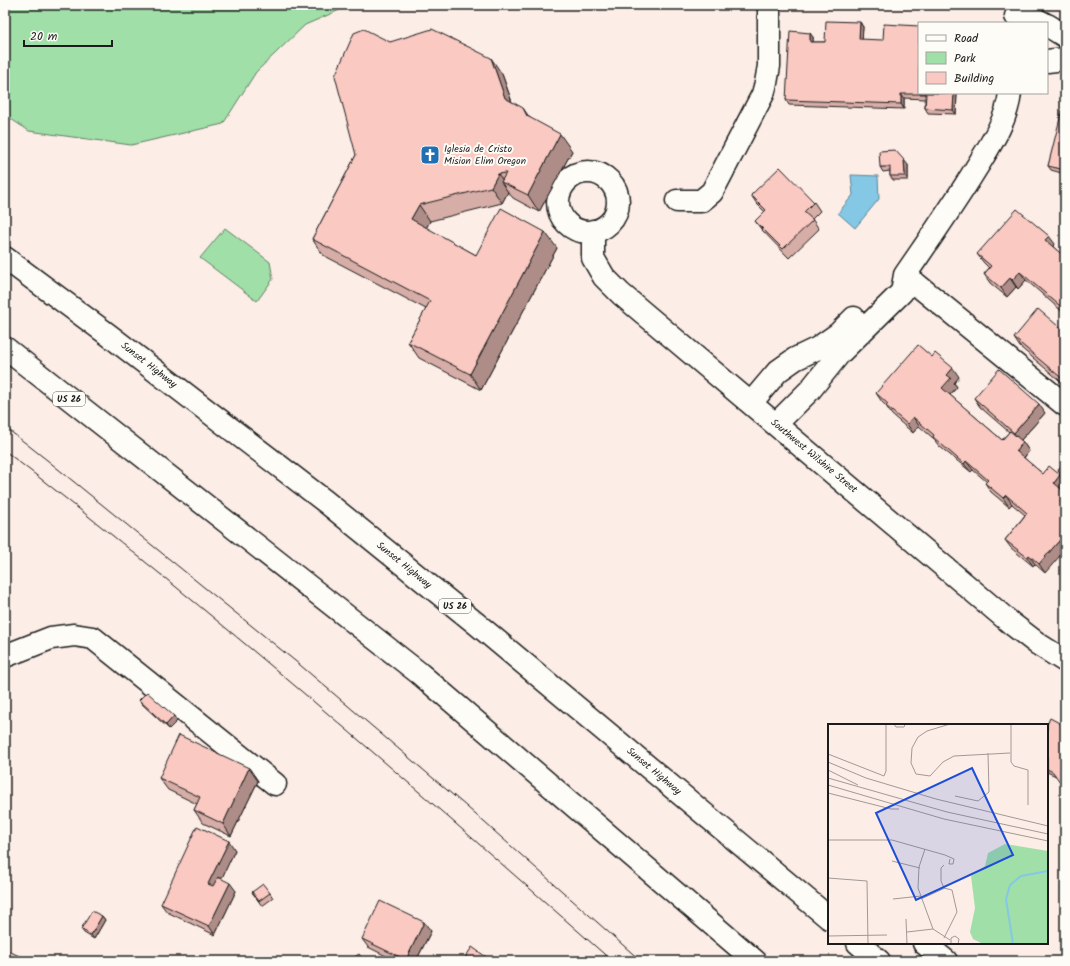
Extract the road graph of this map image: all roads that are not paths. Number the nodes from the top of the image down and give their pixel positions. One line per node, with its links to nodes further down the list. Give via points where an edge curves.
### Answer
1 (769, 5): 9 (main road, via 769,66 763,94 712,192 701,201)
2 (1016, 15): 3 (main road)
3 (1041, 22)
4 (1048, 26): 5 (main road)
5 (1065, 36)
6 (1065, 59): 7 (main road)
7 (1048, 61)
8 (1010, 94): 12 (main road, via 1001,124 986,153)
9 (677, 201)
10 (594, 231): 14 (main road, Southwest Wilshire Street, via 593,258 604,277)
11 (5, 258): 20 (main road, Sunset Highway / US 26, via 326,502)
12 (905, 275): 14 (main road, via 891,282 838,334 778,371); 15 (main road); 16 (main road, via 902,292 839,354 810,390)
13 (5, 348): 25 (main road, US 26, via 419,673)
14 (751, 403): 16 (main road, Southwest Wilshire Street)
15 (1065, 405)
16 (776, 424): 18 (main road, Southwest Wilshire Street, via 1012,624)
17 (5, 656): 19 (main road, via 51,638 74,635 93,638)
18 (1065, 661)
19 (275, 784)
20 (792, 886): 21 (main road); 22 (main road, US 26)
21 (828, 901)
22 (828, 917)
23 (859, 944): 26 (main road)
24 (925, 944): 27 (main road)
25 (755, 961)
26 (879, 961)
27 (946, 961)

